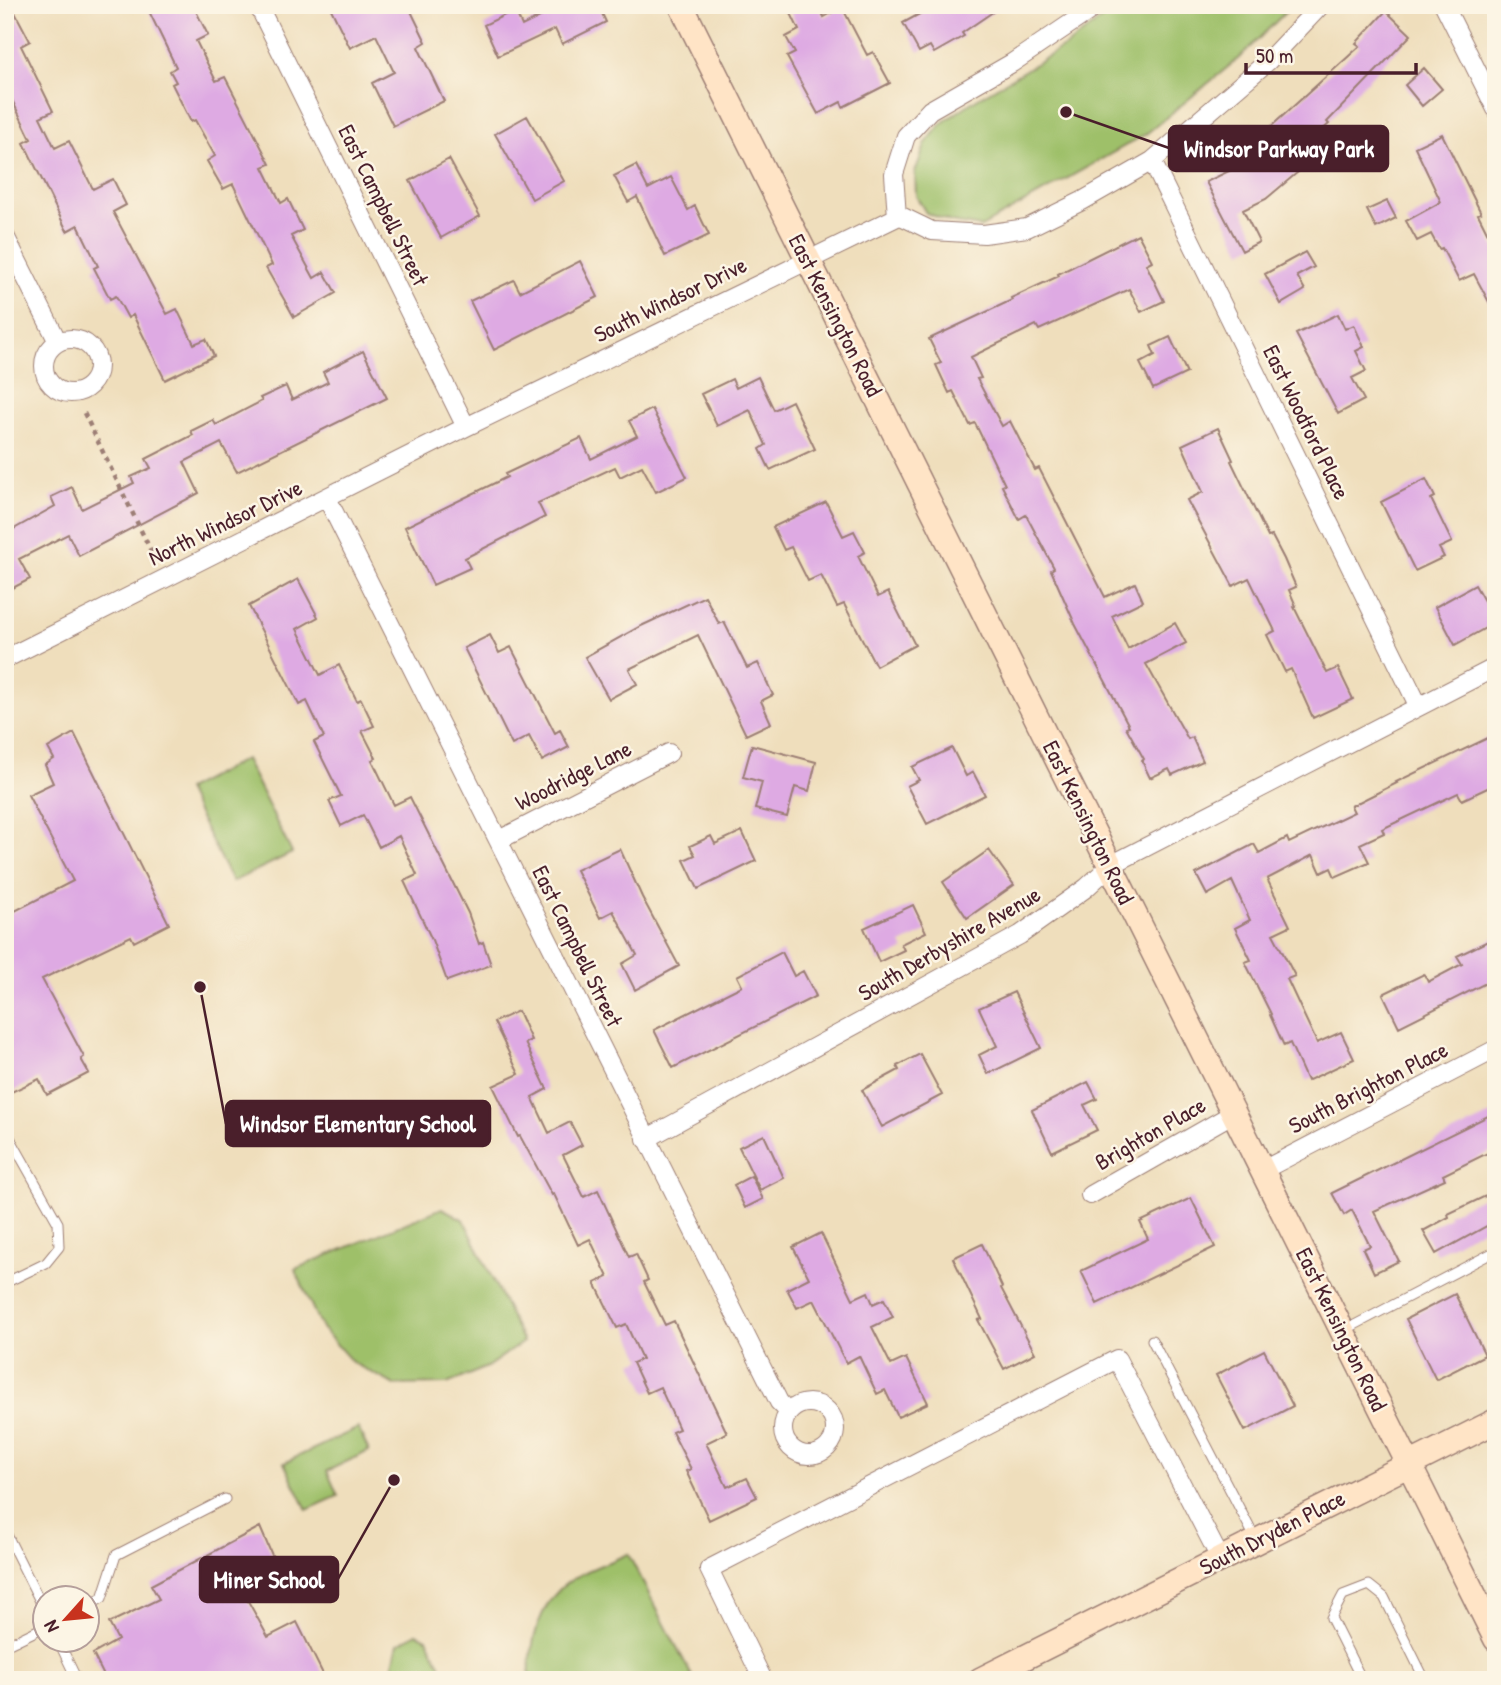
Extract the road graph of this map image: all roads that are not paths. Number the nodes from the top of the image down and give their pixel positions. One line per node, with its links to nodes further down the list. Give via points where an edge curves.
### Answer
1 (258, 5): 12 (street, East Campbell Street)
2 (681, 5): 10 (main road, East Kensington Road)
3 (1098, 5): 8 (street, via 1012,63 930,110 906,136 898,161 894,174)
4 (1321, 5): 7 (street, via 1267,62)
5 (1444, 5): 6 (street)
6 (1496, 109)
7 (1152, 160): 8 (street, via 1027,228 984,234 932,231); 16 (street, East Woodford Place)
8 (897, 217): 10 (street, South Windsor Drive)
9 (5, 236): 11 (street)
10 (808, 259): 12 (street, South Windsor Drive); 19 (main road, East Kensington Road)
11 (58, 342)
12 (466, 427): 13 (street, North Windsor Drive)
13 (327, 498): 14 (street, North Windsor Drive); 18 (street, East Campbell Street)
14 (5, 659)
15 (1496, 667): 16 (street, South Derbyshire Avenue)
16 (1418, 705): 19 (street, South Derbyshire Avenue)
17 (669, 753): 18 (street, Woodridge Lane)
18 (499, 840): 23 (street, East Campbell Street)
19 (1111, 865): 21 (main road, East Kensington Road); 23 (street, South Derbyshire Avenue, via 1020,935)
20 (1496, 1049): 24 (street, South Brighton Place)
21 (1234, 1113): 24 (main road, East Kensington Road); 25 (street, Brighton Place)
22 (5, 1129): 27 (lane, via 58,1223 59,1247 46,1263)
23 (646, 1139): 30 (street, East Campbell Street, via 779,1402)
24 (1263, 1170): 28 (main road, East Kensington Road)
25 (1090, 1195)
26 (1496, 1251): 28 (lane)
27 (5, 1283)
28 (1343, 1331): 32 (main road, East Kensington Road)
29 (1152, 1339): 35 (lane)
30 (789, 1412)
31 (1496, 1421): 32 (main road, South Dryden Place)
32 (1409, 1464): 35 (main road, South Dryden Place); 40 (main road, East Kensington Road)
33 (225, 1499): 38 (lane, via 116,1555)
34 (5, 1531): 37 (lane)
35 (1256, 1540): 36 (main road, South Dryden Place)
36 (1220, 1558): 44 (street, via 1117,1359 709,1569); 45 (main road, South Dryden Place)
37 (32, 1585)
38 (102, 1598)
39 (32, 1633): 41 (lane)
40 (1496, 1639)
41 (5, 1646)
42 (65, 1654): 43 (lane)
43 (77, 1680)
44 (763, 1680)
45 (981, 1680)
46 (1362, 1680): 47 (lane, via 1331,1618 1343,1595 1369,1585 1384,1597)
47 (1425, 1680)

